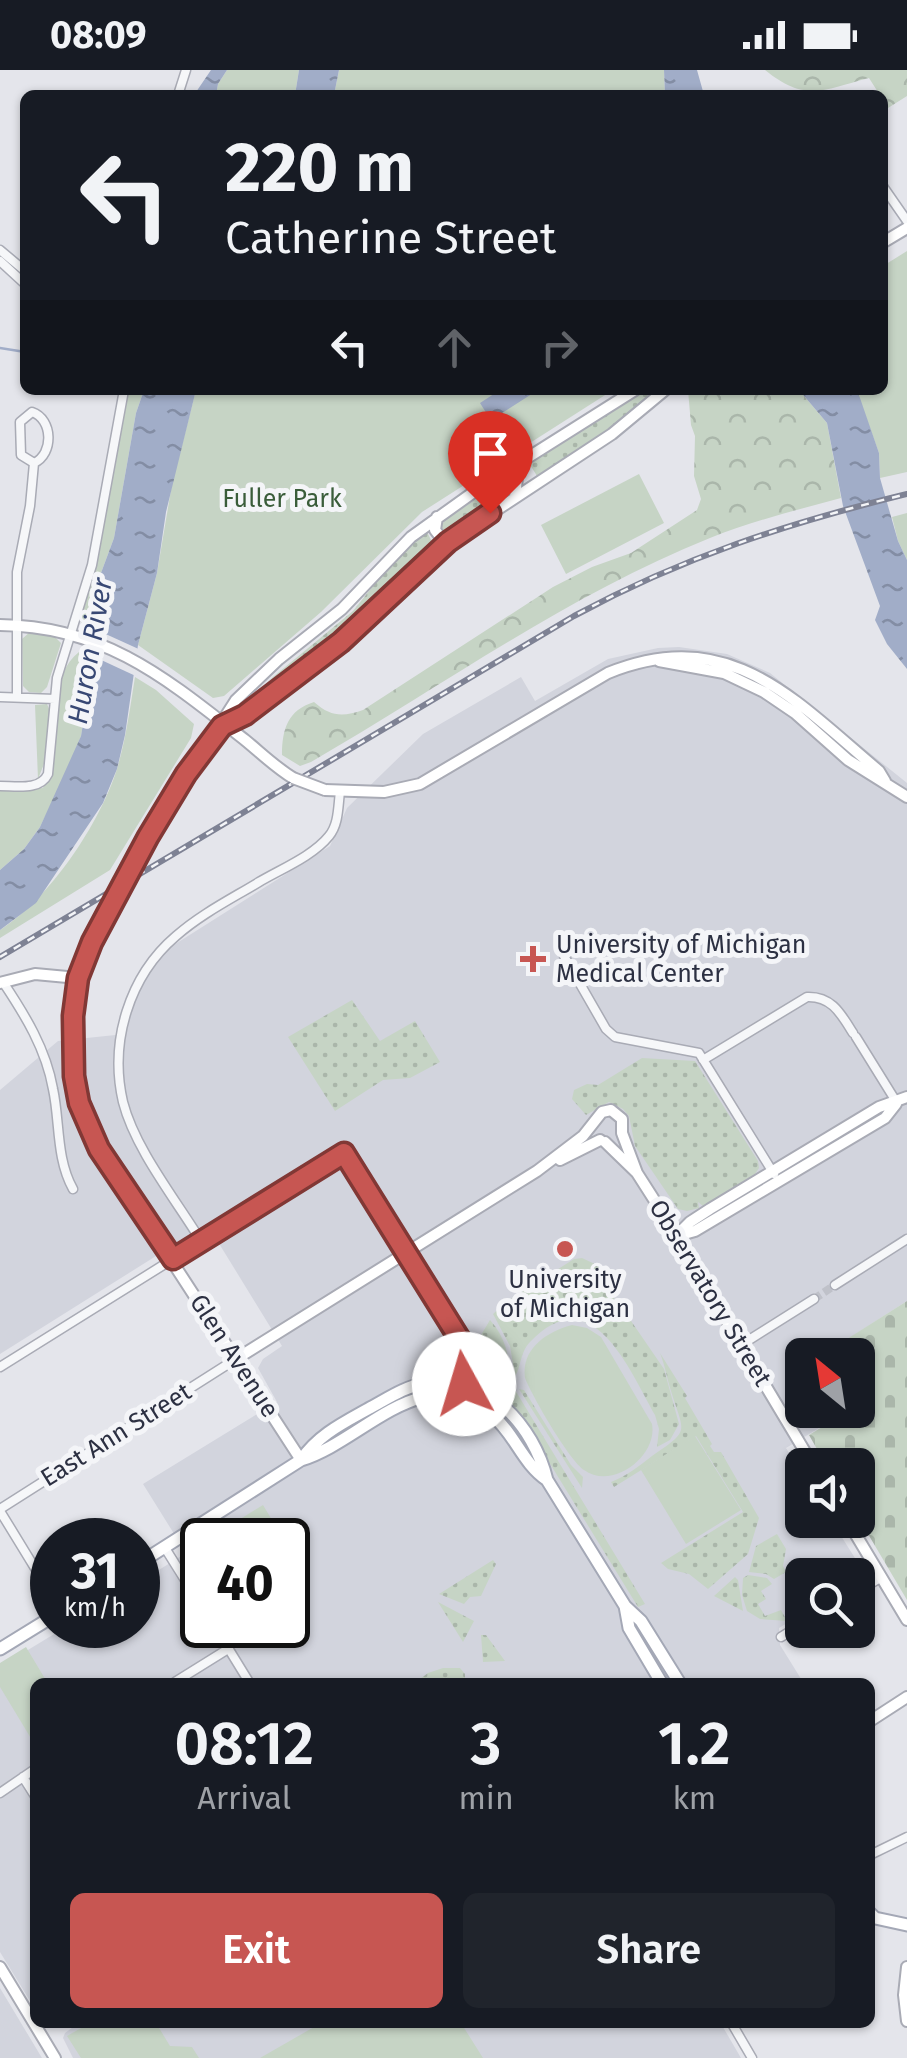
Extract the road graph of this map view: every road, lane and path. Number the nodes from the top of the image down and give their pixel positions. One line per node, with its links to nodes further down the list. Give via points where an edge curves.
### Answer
1 (888, 194): 2 (street)
2 (907, 224)
3 (0, 250): 5 (street)
4 (0, 261): 6 (street)
5 (20, 266)
6 (20, 279)
7 (123, 395): 17 (street, via 92,564)
8 (628, 395): 11 (street, Glen Avenue)
9 (660, 395): 12 (street)
10 (34, 463): 10 (street, via 47,452 46,421 32,412 20,422 21,455); 16 (street)
11 (514, 467): 12 (street); 13 (street, Glen Avenue)
12 (515, 497): 14 (street)
13 (438, 516): 14 (street, via 435,530); 21 (street, Glen Avenue, via 236,700)
14 (446, 544): 21 (street, via 341,642)
15 (0, 625): 16 (street)
16 (16, 626): 17 (street); 19 (street)
17 (72, 633): 20 (street); 21 (street, via 152,670)
18 (0, 697): 19 (street)
19 (17, 697): 20 (street)
20 (56, 699): 22 (street, via 42,784)
21 (222, 726): 23 (street, bridge, via 294,778); 26 (street, Glen Avenue, bridge, via 148,837)
22 (0, 786)
23 (340, 792): 24 (street, via 420,784 591,682 653,660 724,673 764,692 848,760); 39 (street, via 330,835 174,937 128,1005 119,1062 124,1103 138,1139)
24 (907, 797)
25 (581, 944): 28 (street, via 564,956 614,1037 693,1050)
26 (78, 978): 27 (street, via 35,974); 41 (street, Glen Avenue, via 72,1046 79,1103 99,1149)
27 (2, 982): 36 (street, via 42,1049 64,1173)
28 (703, 1060): 29 (street, via 814,996 834,1005); 35 (street)
29 (902, 1100): 35 (street, via 885,1118)
30 (592, 1126): 31 (street, via 598,1114 611,1110 622,1119); 32 (street); 33 (street, East Ann Street)
31 (622, 1133): 32 (street); 34 (street, Observatory Street)
32 (603, 1141): 33 (street, East Ann Street); 34 (street, Observatory Street)
33 (537, 1172): 40 (street, East Ann Street)
34 (637, 1174): 37 (street, Observatory Street)
35 (776, 1176): 37 (street, via 695,1231)
36 (73, 1188)
37 (676, 1236): 45 (street, Observatory Street)
38 (907, 1240): 42 (street)
39 (201, 1241): 40 (street, via 344,1153); 41 (street)
40 (408, 1253): 44 (street); 46 (street, East Ann Street)
41 (173, 1259): 46 (street, Glen Avenue); 47 (street)
42 (836, 1285)
43 (814, 1299): 45 (street)
44 (456, 1330): 48 (street, via 460,1358); 49 (street, via 466,1356)
45 (740, 1345): 51 (street, Observatory Street)
46 (236, 1359): 52 (street, Glen Avenue); 54 (street, East Ann Street)
47 (0, 1366)
48 (446, 1381): 49 (main road); 52 (main road, via 396,1393 313,1442)
49 (464, 1384): 50 (main road); 53 (main road, via 516,1418)
50 (443, 1396): 52 (main road, via 406,1402); 53 (main road, via 493,1416 530,1469)
51 (803, 1448)
52 (301, 1460): 56 (main road)
53 (547, 1480): 62 (main road)
54 (0, 1510): 58 (street)
55 (858, 1538): 60 (street)
56 (166, 1548): 57 (main road); 59 (street)
57 (160, 1551)
58 (30, 1560)
59 (180, 1571)
60 (882, 1577): 61 (street); 63 (street)
61 (875, 1581)
62 (625, 1606): 71 (main road, via 629,1628); 72 (main road)
63 (907, 1620)
64 (30, 1631): 67 (main road)
65 (785, 1635): 66 (street)
66 (781, 1637)
67 (0, 1649)
68 (228, 1649): 69 (street); 70 (street)
69 (181, 1678)
70 (247, 1678)
71 (659, 1678)
72 (677, 1678)
73 (907, 1697): 75 (street)
74 (907, 1708): 75 (street)
75 (885, 1712): 76 (street)
76 (875, 1718)
77 (30, 1773): 78 (street)
78 (23, 1777): 79 (street); 80 (street)
79 (30, 1788)
80 (0, 1793)
81 (907, 1837): 82 (street)
82 (875, 1853)
83 (875, 1918): 84 (main road)
84 (907, 1925)
85 (0, 1967): 87 (street)
86 (907, 1967): 88 (street)
87 (30, 2017)
88 (907, 2021)
89 (37, 2028): 91 (street)
90 (734, 2028): 92 (street)
91 (55, 2058)
92 (752, 2058)

